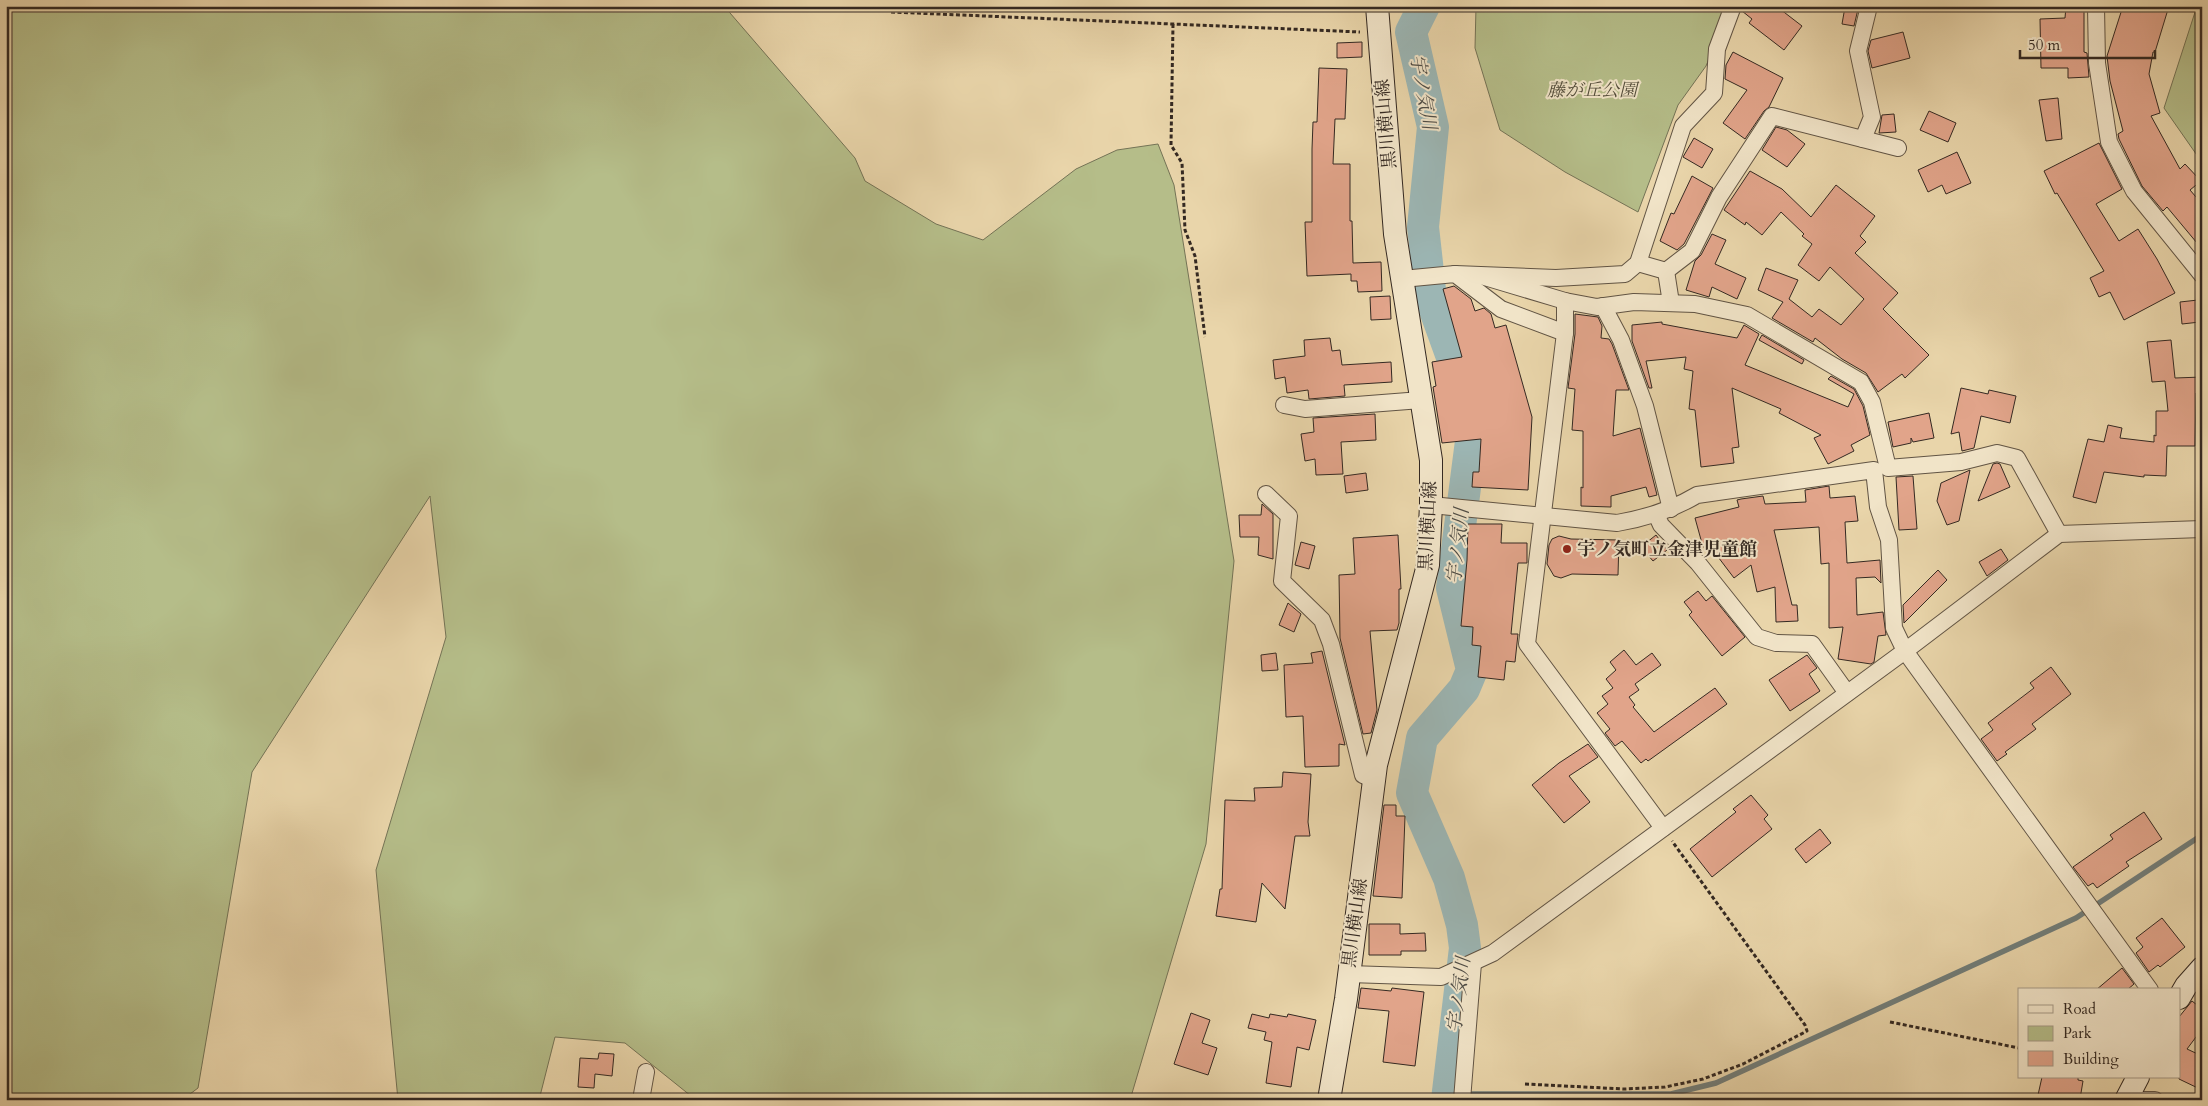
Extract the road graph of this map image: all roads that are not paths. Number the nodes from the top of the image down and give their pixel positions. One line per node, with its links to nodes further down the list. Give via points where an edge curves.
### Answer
1 (1376, 6): 12 (main road, 黒川横山線, via 1395,234)
2 (1733, 6): 7 (street, via 1717,49 1714,94 1683,126)
3 (1869, 6): 5 (street, via 1858,51 1872,117)
4 (2096, 6): 11 (street, via 2097,63 2109,142 2134,191)
5 (1863, 139): 6 (street); 8 (street, via 1772,116 1719,197 1692,251)
6 (1898, 148)
7 (1638, 263): 8 (street); 10 (street, via 1625,274 1556,278)
8 (1666, 271): 14 (street)
9 (1455, 274): 10 (street); 12 (street); 16 (street, via 1501,309)
10 (1478, 275): 13 (street)
11 (2202, 275)
12 (1408, 278): 17 (main road, 黒川横山線)
13 (1565, 301): 15 (street); 16 (street)
14 (1671, 303): 15 (street, via 1634,302); 25 (street, via 1695,304 1747,315 1861,382 1872,402 1888,468 1961,462 1997,453 2017,458)
15 (1603, 306): 21 (street, via 1621,340 1646,406)
16 (1565, 332): 23 (street)
17 (1421, 400): 18 (street, via 1305,409); 20 (main road, 黒川横山線)
18 (1284, 404)
19 (1266, 494): 28 (street, via 1289,516 1282,581 1322,620 1331,644 1363,775)
20 (1440, 506): 23 (street); 28 (main road, 黒川横山線)
21 (1671, 508): 22 (street); 26 (street, via 1697,495 1874,470 1878,507 1890,540 1894,628)
22 (1656, 514): 23 (street, via 1617,523); 27 (street, via 1661,525 1698,563 1758,637 1776,643 1812,644)
23 (1541, 517): 29 (street, via 1527,644)
24 (2202, 529): 25 (street)
25 (2059, 534): 26 (street)
26 (1905, 651): 27 (street); 33 (street)
27 (1847, 693): 29 (street)
28 (1374, 780): 32 (main road, 黒川横山線)
29 (1663, 828): 30 (street, via 1493,953)
30 (1471, 964): 32 (street, via 1441,977); 37 (street)
31 (2202, 968): 34 (main road)
32 (1349, 974): 39 (main road, 黒川横山線)
33 (2149, 988)
34 (2180, 996)
35 (646, 1072): 38 (street)
36 (2137, 1078): 40 (main road)
37 (1462, 1094)
38 (641, 1100)
39 (1329, 1100)
40 (2126, 1100)
41 (2143, 1100): 42 (street)
42 (2155, 1100)

